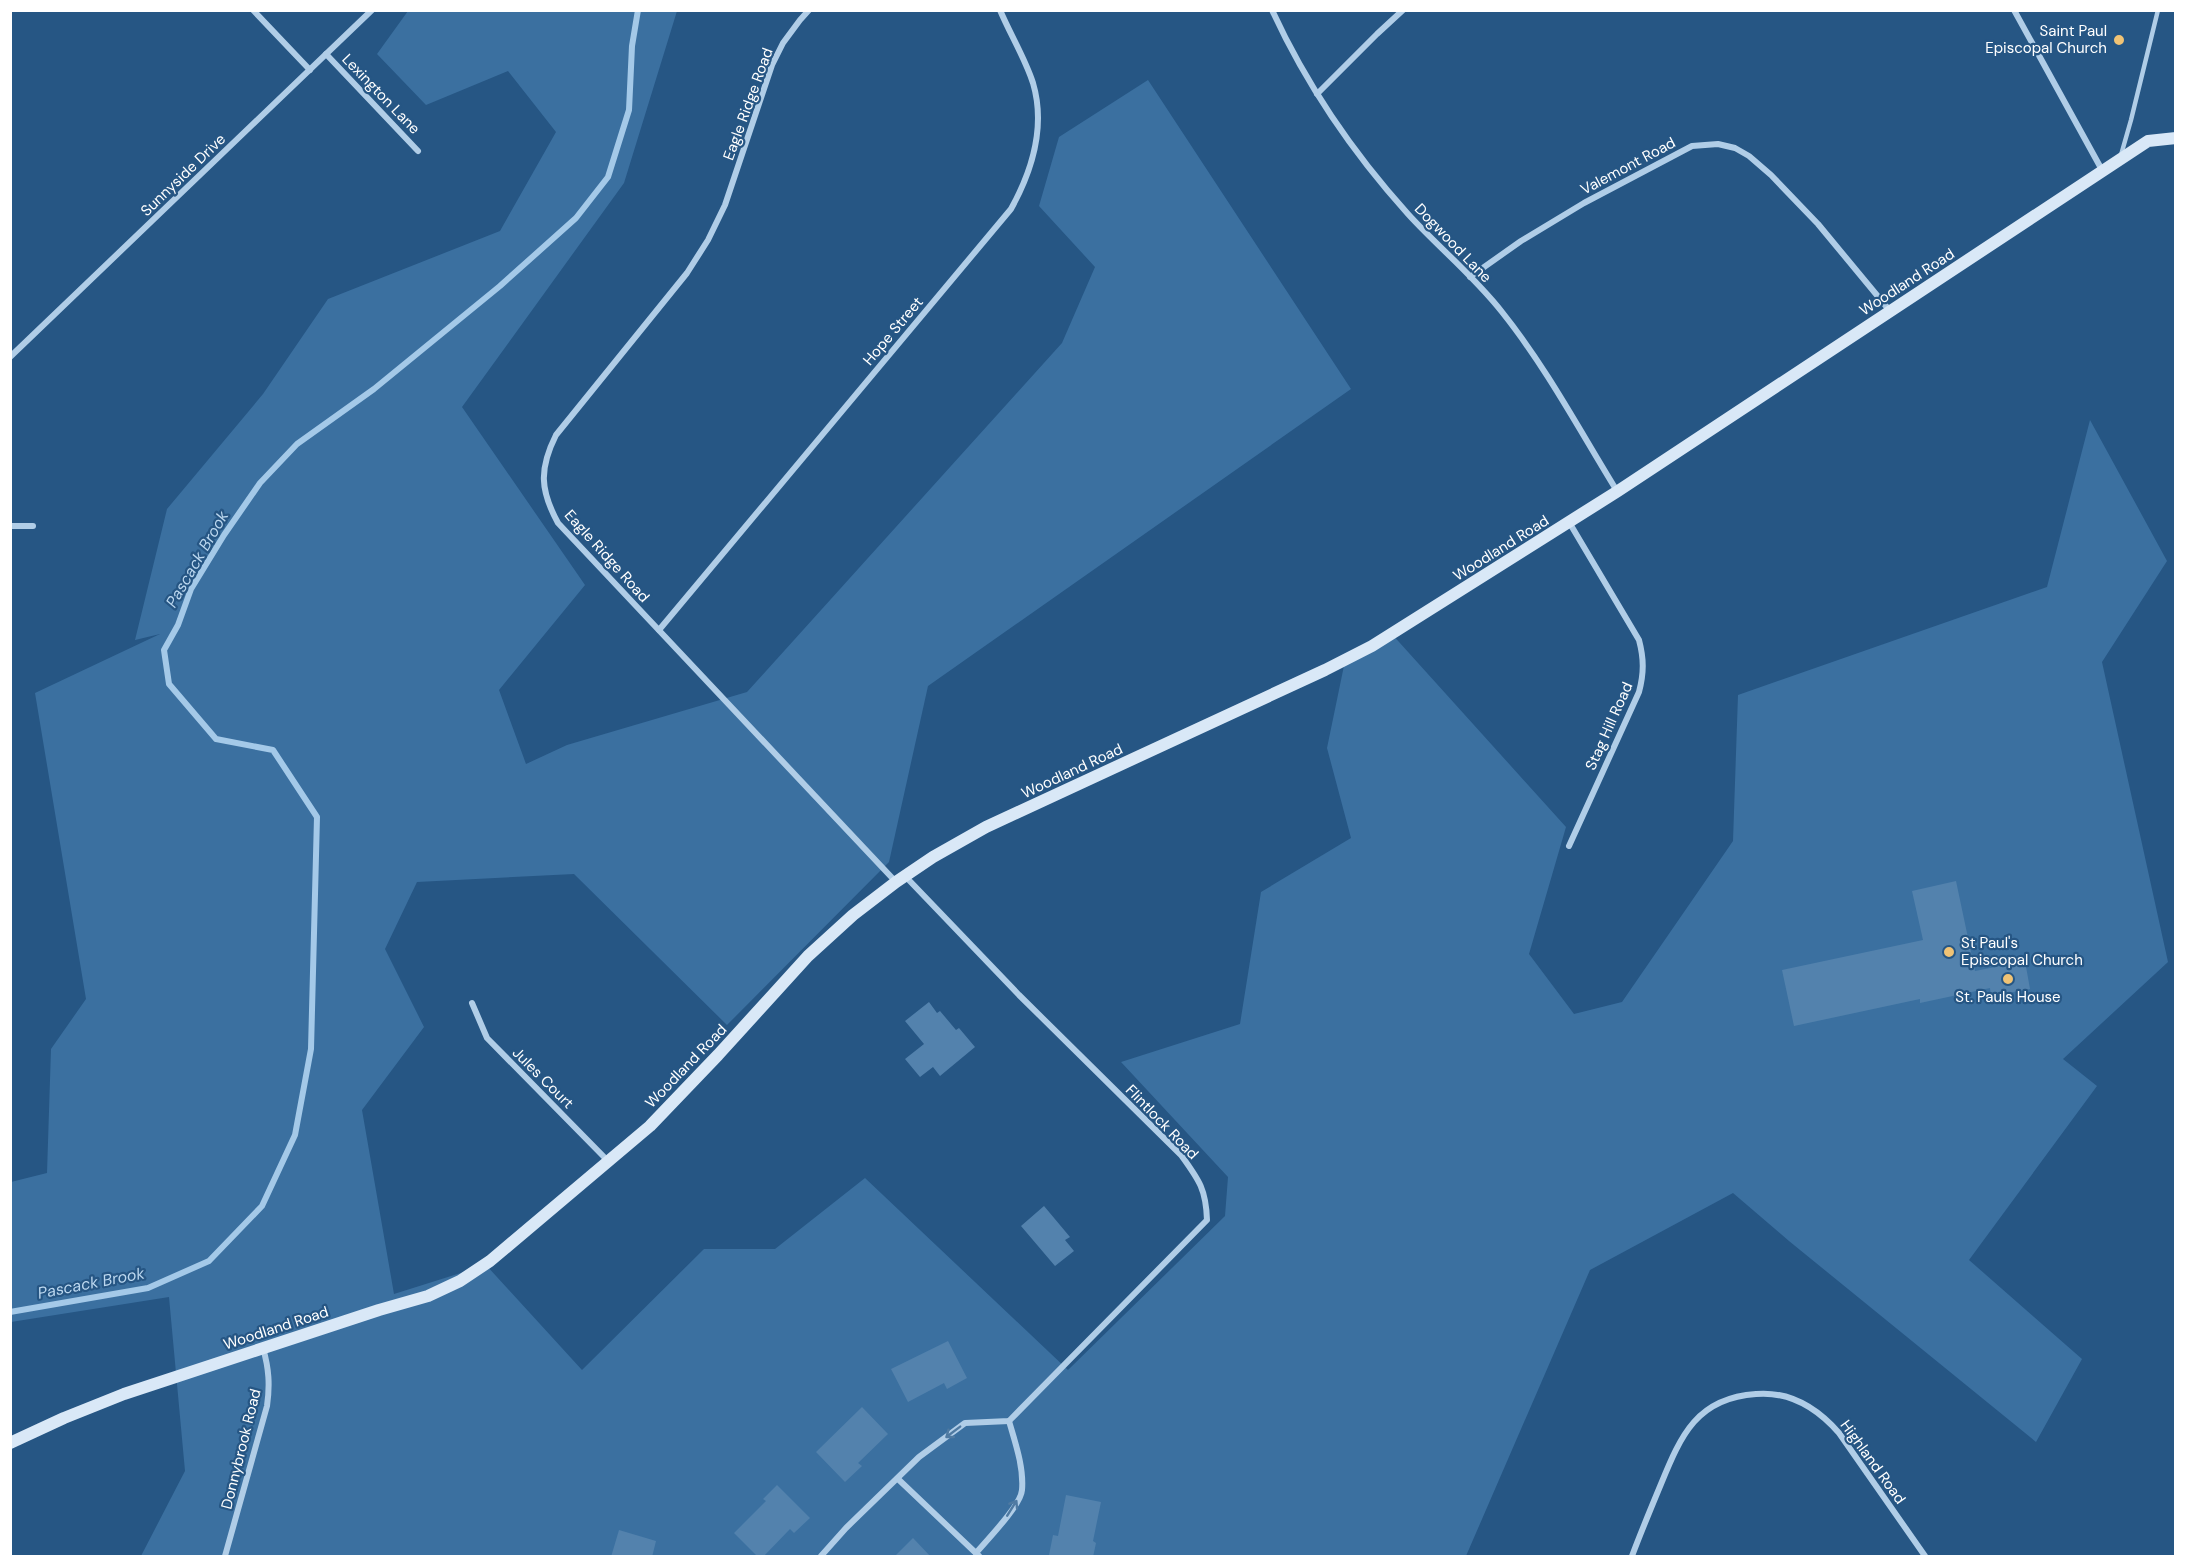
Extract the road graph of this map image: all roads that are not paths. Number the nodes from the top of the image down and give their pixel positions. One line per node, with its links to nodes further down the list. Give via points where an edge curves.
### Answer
1 (253, 10): 10 (street)
2 (372, 10): 9 (street, Sunnyside Drive)
3 (809, 10): 23 (street, Eagle Ridge Road, via 783,43 772,65 725,204 708,240 687,273 556,435 547,452 544,489 558,523)
4 (1000, 10): 23 (street, Hope Street, via 1033,83 1037,104 1038,132 1033,159 1011,209)
5 (1272, 10): 11 (street, Dogwood Lane)
6 (1403, 10): 11 (street)
7 (2014, 10): 15 (street)
8 (2158, 10): 14 (lane)
9 (326, 54): 10 (street, Sunnyside Drive); 13 (street, Lexington Lane)
10 (310, 70): 18 (street, Sunnyside Drive)
11 (1317, 94): 16 (street, Dogwood Lane, via 1372,172)
12 (2175, 138): 14 (street, Woodland Road, via 2148,141)
13 (418, 151)
14 (2119, 160): 15 (street, Woodland Road)
15 (2103, 171): 17 (street, Woodland Road)
16 (1470, 277): 17 (street, Valemont Road, via 1584,202 1692,146 1718,144 1749,156 1771,175 1818,224); 19 (street, Dogwood Lane, via 1527,345)
17 (1890, 312): 19 (street, Woodland Road)
18 (10, 357)
19 (1618, 491): 20 (street, Woodland Road)
20 (1569, 522): 24 (street, Stag Hill Road, via 1639,640 1644,657 1639,692); 25 (street, Woodland Road, via 1372,646 986,827)
21 (10, 526): 22 (street)
22 (33, 526)
23 (659, 630): 25 (street, Eagle Ridge Road)
24 (1569, 846)
25 (901, 879): 27 (street, Woodland Road, via 808,956 650,1126); 29 (street, Flintlock Road, via 1181,1155 1200,1182 1206,1201 1207,1220)
26 (472, 1003): 27 (street, Jules Court, via 487,1038)
27 (608, 1161): 28 (street, Woodland Road, via 490,1261 460,1281 428,1296)
28 (262, 1348): 30 (street, Woodland Road, via 124,1394); 33 (street, Donnybrook Road, via 270,1386 267,1406)
29 (1009, 1421): 31 (street, one-way to 31, via 965,1423 919,1457); 32 (street, one-way to 29, via 1022,1492 1019,1458)
30 (10, 1443)
31 (898, 1479): 32 (street); 34 (street)
32 (977, 1555)
33 (225, 1557)
34 (821, 1557)
35 (1632, 1557): 36 (street, Highland Road, via 1677,1444 1689,1426 1723,1401 1765,1393 1786,1396 1824,1416)
36 (1925, 1557)

